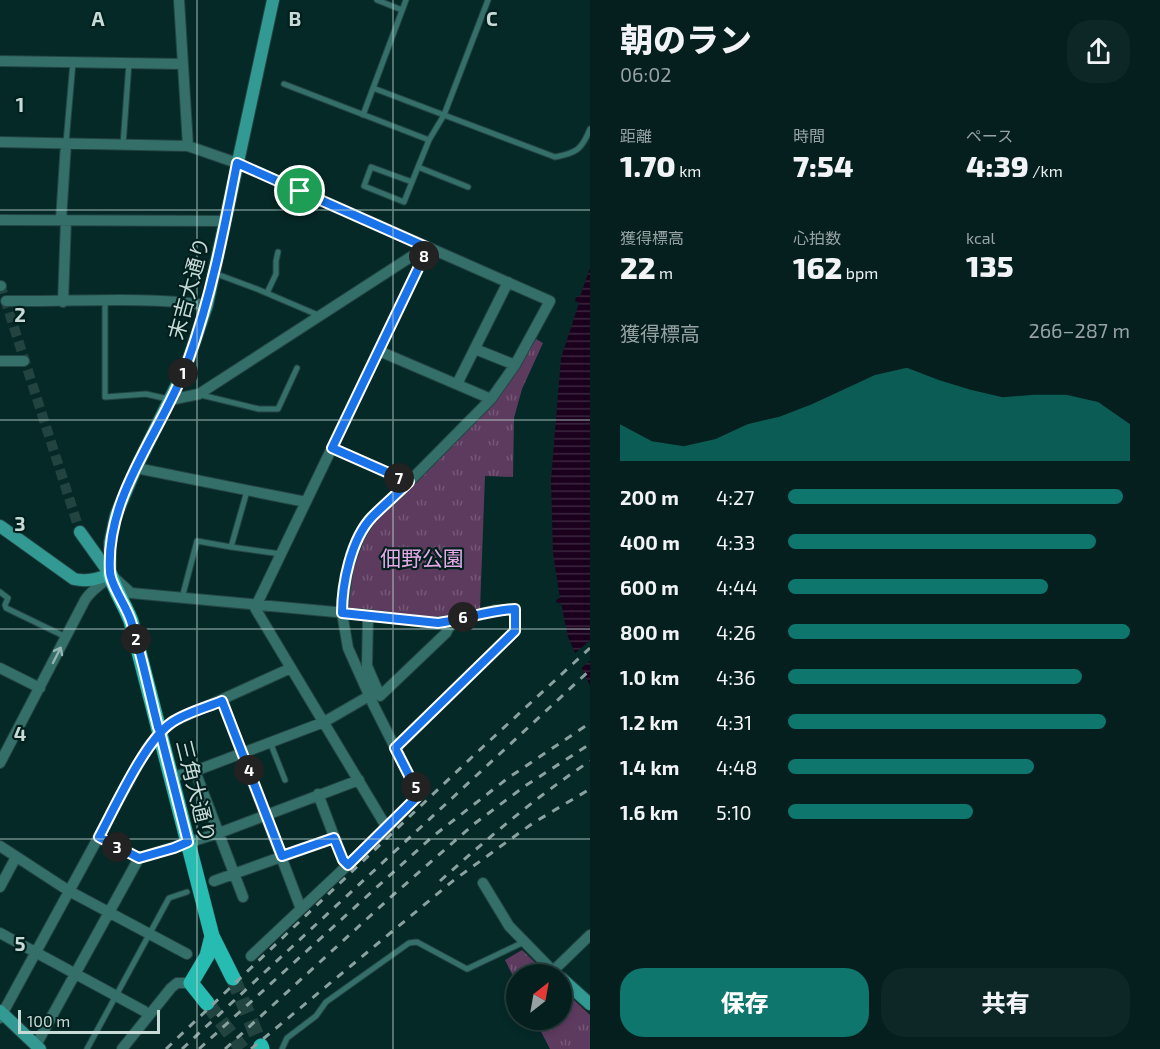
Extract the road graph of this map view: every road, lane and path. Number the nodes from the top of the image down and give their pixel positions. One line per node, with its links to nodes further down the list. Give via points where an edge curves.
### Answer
1 (179, 0): 10 (street)
2 (273, 0): 21 (street, 末吉大通り)
3 (377, 0): 6 (lane)
4 (406, 0): 6 (lane)
5 (488, 0): 14 (lane)
6 (402, 10): 12 (lane)
7 (0, 61): 8 (street)
8 (73, 62): 9 (street); 18 (lane)
9 (129, 63): 10 (street); 19 (lane)
10 (183, 64): 20 (street)
11 (284, 84): 13 (lane)
12 (373, 88): 13 (lane); 14 (lane)
13 (363, 115): 16 (lane)
14 (444, 115): 15 (lane, via 555,157 584,145); 16 (lane)
15 (590, 129)
16 (429, 140): 22 (lane)
17 (0, 142): 18 (street)
18 (66, 143): 19 (street); 26 (street)
19 (123, 145): 20 (street)
20 (188, 146): 21 (street)
21 (237, 163): 27 (street, 末吉大通り); 28 (street)
22 (418, 167): 23 (lane); 24 (lane)
23 (412, 183): 23 (lane, via 371,167 364,186 404,202)
24 (468, 187)
25 (0, 220): 26 (street)
26 (64, 220): 27 (street); 35 (street)
27 (225, 221): 30 (street, 末吉大通り)
28 (426, 247): 31 (street); 37 (street); 39 (street)
29 (278, 252): 32 (lane, via 276,274)
30 (214, 273): 32 (lane); 36 (street, 末吉大通り)
31 (508, 282): 38 (street); 42 (street, via 550,301)
32 (267, 293): 37 (lane)
33 (105, 300): 35 (street); 36 (street); 47 (lane, via 105,397 146,394)
34 (6, 301): 35 (street)
35 (63, 302)
36 (207, 305): 47 (street, 末吉大通り)
37 (318, 315): 45 (street)
38 (474, 349): 42 (street); 44 (street)
39 (379, 351): 44 (street); 48 (street)
40 (0, 361): 41 (street)
41 (24, 361)
42 (514, 365): 46 (street)
43 (297, 368): 45 (lane, via 279,409 259,409)
44 (457, 384): 46 (street)
45 (199, 394): 47 (street)
46 (491, 399): 50 (street)
47 (170, 400): 49 (street, 末吉大通り)
48 (332, 448): 50 (street); 52 (street)
49 (136, 468): 51 (street); 57 (street, 末吉大通り, via 112,530)
50 (409, 482): 61 (street, via 371,518 359,537 348,567)
51 (247, 491): 52 (street); 55 (lane)
52 (306, 502): 56 (street)
53 (0, 526): 57 (street, via 74,579 85,581)
54 (80, 532): 57 (street)
55 (231, 547): 56 (lane); 59 (lane, via 197,541)
56 (281, 554): 60 (street)
57 (110, 574): 59 (street, via 131,593); 64 (street, via 90,591); 71 (main road, 三角大通り, via 131,621)
58 (0, 592): 64 (lane, via 8,598 6,608)
59 (182, 598): 60 (street)
60 (256, 605): 61 (street); 66 (street)
61 (342, 613): 62 (street); 68 (street, via 348,648)
62 (368, 615): 63 (street, via 430,623); 63 (street, via 367,666 380,696 446,633)
63 (452, 621): 73 (street, via 515,609 515,631)
64 (66, 637): 67 (street, one-way to 64)
65 (0, 668): 67 (street)
66 (291, 668): 69 (street); 70 (street)
67 (40, 688): 75 (street)
68 (369, 696): 70 (street); 73 (street)
69 (222, 701): 71 (street, via 172,722); 74 (street)
70 (324, 722): 72 (street); 79 (street)
71 (160, 732): 77 (main road, 三角大通り); 84 (street, via 146,750)
72 (270, 742): 74 (street); 78 (lane)
73 (395, 748): 82 (street, via 419,795)
74 (242, 753): 76 (street); 81 (street)
75 (0, 762)
76 (195, 771): 77 (street); 83 (street)
77 (172, 777): 86 (main road, 三角大通り)
78 (285, 780)
79 (359, 780): 80 (street); 82 (street)
80 (318, 795): 81 (street); 85 (street)
81 (265, 814): 83 (street); 88 (street)
82 (387, 828): 91 (street)
83 (219, 833): 86 (street); 92 (street)
84 (99, 837): 90 (street); 96 (street)
85 (334, 838): 88 (street); 91 (street)
86 (188, 842): 90 (street); 104 (main road, 三角大通り)
87 (0, 846): 89 (street)
88 (282, 856): 92 (street); 99 (street)
89 (16, 857): 95 (street); 96 (street)
90 (139, 858): 100 (street)
91 (348, 865): 99 (street)
92 (234, 874): 93 (street); 98 (street)
93 (214, 881)
94 (483, 884): 105 (street, via 509,927)
95 (0, 887)
96 (69, 891): 100 (street); 106 (street)
97 (187, 892): 102 (lane, via 169,898)
98 (243, 897)
99 (301, 909): 108 (street)
100 (109, 913): 102 (street); 111 (street)
101 (0, 933): 106 (street)
102 (148, 934): 107 (street); 115 (lane)
103 (590, 935): 110 (street)
104 (212, 936): 112 (main road, 三角大通り); 113 (main road, via 207,956)
105 (524, 942): 109 (street); 123 (lane, via 467,969 417,942 410,943 326,1002 316,1016 287,1038)
106 (36, 952): 111 (street); 119 (street)
107 (187, 954)
108 (251, 956)
109 (546, 964)
110 (566, 964)
111 (76, 974): 115 (street); 120 (street)
112 (232, 978)
113 (191, 983): 116 (main road); 122 (street, via 177,983 171,988)
114 (572, 988): 117 (street)
115 (116, 996): 118 (street); 121 (lane)
116 (207, 1004)
117 (590, 1004)
118 (144, 1011)
119 (1, 1014): 120 (street)
120 (38, 1047)
121 (87, 1049)
122 (122, 1049)
123 (282, 1049)

